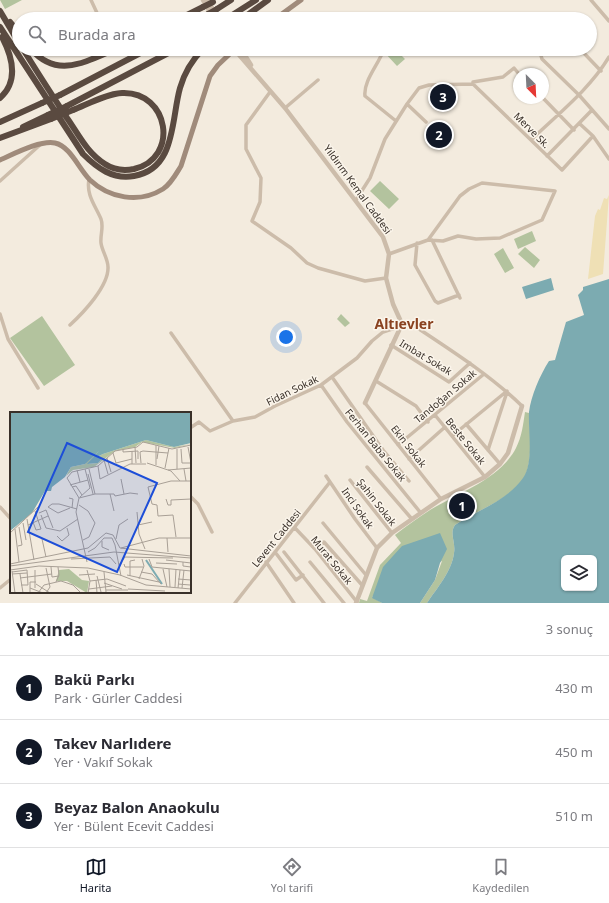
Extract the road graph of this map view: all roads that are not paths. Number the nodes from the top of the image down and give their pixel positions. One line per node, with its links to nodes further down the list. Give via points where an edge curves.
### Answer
1 (91, 0): 10 (street)
2 (203, 0): 12 (street)
3 (231, 0): 13 (highway, bridge)
4 (256, 0): 15 (highway)
5 (268, 0): 16 (highway)
6 (301, 0): 17 (main road)
7 (591, 0): 18 (street)
8 (212, 1): 11 (highway, bridge); 14 (street)
9 (0, 11): 19 (highway); 21 (highway)
10 (97, 12)
11 (193, 12)
12 (210, 12)
13 (212, 12)
14 (216, 12)
15 (237, 12)
16 (252, 12)
17 (285, 12)
18 (608, 19)
19 (12, 25)
20 (0, 27): 23 (highway)
21 (12, 31)
22 (0, 32): 45 (highway, via 9,50 12,66 8,86)
23 (12, 45)
24 (19, 56): 30 (highway, via 83,154 96,167 127,178 146,172 156,166 162,158 169,143 180,88 191,63)
25 (27, 56): 50 (highway, bridge)
26 (38, 56): 27 (highway, via 46,63 65,66 76,65)
27 (98, 56)
28 (135, 56): 57 (highway, bridge, via 60,95)
29 (163, 56): 55 (highway, bridge)
30 (197, 56)
31 (228, 56): 69 (main road, via 210,76 182,166 163,189 148,196 119,197 105,191)
32 (241, 56): 41 (street, Yıldırım Kemal Caddesi)
33 (246, 56): 41 (street, Yıldırım Kemal Caddesi)
34 (382, 56): 56 (street, via 365,86 365,96)
35 (541, 56): 44 (street)
36 (587, 56): 39 (street)
37 (609, 57): 39 (street)
38 (513, 69): 42 (street, via 503,76 473,82)
39 (601, 71): 44 (street)
40 (318, 80): 48 (street)
41 (262, 81): 43 (street, Yıldırım Kemal Caddesi)
42 (474, 84): 46 (street, via 429,85 419,88); 64 (street, Merve Sk.)
43 (270, 92): 48 (street, Yıldırım Kemal Caddesi); 76 (street, via 246,125 246,149 261,178 260,202 252,220 307,263 318,268 365,281)
44 (579, 95): 49 (street); 54 (street)
45 (0, 98)
46 (407, 104): 56 (street); 58 (street)
47 (549, 104): 54 (street)
48 (285, 108): 71 (street, Yıldırım Kemal Caddesi)
49 (592, 110): 59 (street); 60 (street)
50 (64, 113)
51 (64, 113): 52 (highway, bridge, via 87,149 106,165 121,170 140,168 155,156 163,138 163,124 159,114 147,100 137,95 111,95)
52 (64, 113)
53 (64, 113): 55 (highway, bridge)
54 (558, 114): 61 (street); 64 (street)
55 (50, 117): 63 (highway)
56 (396, 121): 71 (street, via 385,139 370,178)
57 (0, 122)
58 (426, 122)
59 (580, 124): 61 (street); 62 (street)
60 (609, 129)
61 (574, 130): 66 (street)
62 (593, 136): 66 (street, Merve Sk., via 562,170); 67 (street)
63 (0, 138)
64 (531, 140): 66 (street, Merve Sk.)
65 (42, 144): 68 (main road); 69 (main road, via 56,143 62,146); 70 (street)
66 (547, 156)
67 (609, 159)
68 (0, 160)
69 (89, 179): 79 (street, via 88,190 101,220 101,244 108,267 94,299)
70 (0, 181)
71 (356, 200): 75 (street, Yıldırım Kemal Caddesi, via 383,237)
72 (428, 240): 73 (street); 73 (street, via 460,196 482,183 555,191 542,220 500,238 476,239 458,236 443,241); 74 (street)
73 (432, 240): 74 (street, via 460,296 444,302 435,301 415,265)
74 (417, 243): 75 (street)
75 (389, 254): 76 (street, Yıldırım Kemal Caddesi)
76 (386, 278): 78 (street, Yıldırım Kemal Caddesi)
77 (0, 315): 87 (street, via 8,339)
78 (402, 324): 81 (street); 82 (street, via 410,323); 84 (street, Fidan Sokak, via 383,332 357,358)
79 (70, 325)
80 (171, 333): 92 (street)
81 (391, 345): 82 (street, Imbat Sokak, via 449,382); 85 (street)
82 (470, 363): 83 (street)
83 (484, 374): 88 (street); 91 (street, Tandoğan Sokak)
84 (332, 377): 86 (street, Fidan Sokak); 106 (street, via 383,450)
85 (376, 381): 89 (street); 93 (street, via 416,406)
86 (321, 386): 92 (street, Fidan Sokak, via 281,402 256,416); 111 (street, Ferhan Baba Sokak)
87 (38, 388)
88 (507, 391): 90 (street); 94 (street); 99 (street)
89 (364, 403): 98 (street, Ekin Sokak)
90 (522, 406): 101 (street, via 508,453)
91 (435, 415): 93 (street, Tandoğan Sokak); 96 (street, Beste Sokak)
92 (234, 421): 95 (street, Fidan Sokak, via 210,432 199,422)
93 (428, 422): 98 (street, Tandoğan Sokak)
94 (466, 424): 97 (street); 99 (street)
95 (191, 427)
96 (445, 427): 97 (street, Beste Sokak); 100 (street)
97 (452, 436): 104 (street, Beste Sokak)
98 (398, 445): 100 (street, Ekin Sokak)
99 (488, 450): 101 (street)
100 (409, 459): 109 (street, Ekin Sokak)
101 (500, 464): 104 (street)
102 (368, 467): 113 (street)
103 (326, 476): 107 (street, Inci Sokak)
104 (485, 477): 109 (street)
105 (350, 480): 117 (street, Şahin Sokak)
106 (409, 480)
107 (330, 482): 115 (street, Levent Caddesi); 118 (street, Inci Sokak)
108 (191, 497): 116 (street, via 198,504)
109 (441, 499): 111 (street)
110 (0, 507): 112 (street)
111 (420, 512): 113 (street)
112 (10, 518)
113 (411, 518): 117 (street)
114 (323, 523): 125 (street)
115 (295, 528): 119 (street, Murat Sokak); 120 (street, Levent Caddesi)
116 (212, 532)
117 (392, 534): 118 (street)
118 (377, 548): 125 (street)
119 (315, 549): 127 (street, via 324,542); 133 (street, Murat Sokak)
120 (275, 552): 122 (street, Levent Caddesi); 124 (street, via 296,580)
121 (284, 552): 124 (street)
122 (266, 562): 129 (street, Levent Caddesi); 130 (street)
123 (310, 562): 132 (street)
124 (303, 575): 131 (street)
125 (366, 575): 127 (street)
126 (10, 580): 128 (street)
127 (362, 585): 133 (street)
128 (0, 588)
129 (235, 603)
130 (294, 603)
131 (324, 603)
132 (344, 603)
133 (356, 603)

